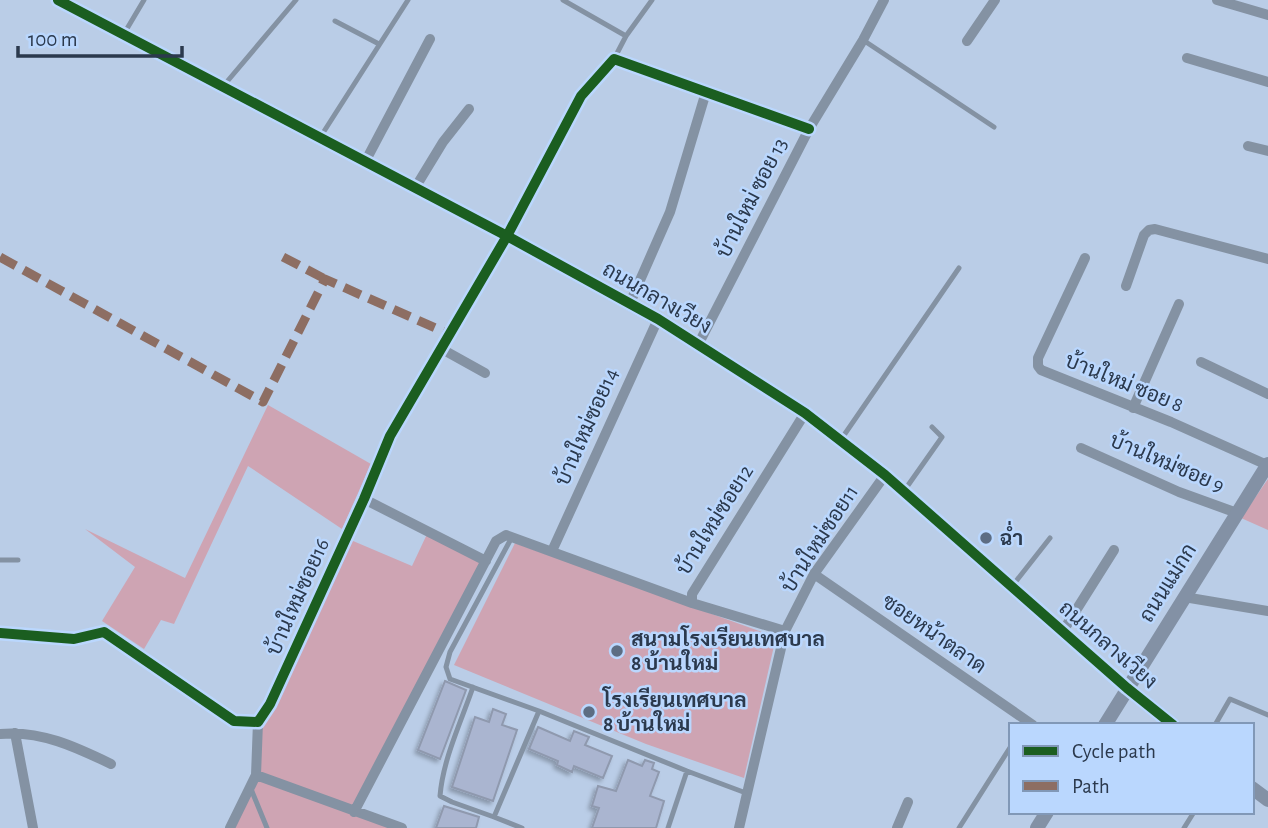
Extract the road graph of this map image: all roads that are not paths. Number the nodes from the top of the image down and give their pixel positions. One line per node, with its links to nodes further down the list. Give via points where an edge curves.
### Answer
1 (58, 0): 12 (main road, ถนนกลางเวียง)
2 (144, 0): 12 (lane)
3 (296, 0): 21 (lane)
4 (408, 0): 17 (lane)
5 (563, 0): 13 (lane)
6 (652, 0): 13 (lane)
7 (884, 0): 15 (street, บ้านใหม่ ซอย 13)
8 (995, 0): 16 (street)
9 (1217, 0): 10 (street)
10 (1268, 15)
11 (335, 22): 17 (lane)
12 (124, 35): 21 (main road, ถนนกลางเวียง)
13 (626, 36): 19 (lane)
14 (430, 39): 29 (street)
15 (863, 40): 24 (lane); 25 (street, บ้านใหม่ ซอย 13)
16 (967, 41)
17 (379, 44): 26 (lane)
18 (1187, 58): 20 (street)
19 (614, 59): 22 (street); 31 (street, บ้านใหม่ซอย16, via 581,96)
20 (1268, 82)
21 (223, 87): 26 (main road, ถนนกลางเวียง)
22 (706, 92): 25 (street); 36 (street, via 670,212)
23 (469, 108): 30 (street)
24 (994, 127)
25 (809, 129): 39 (street, บ้านใหม่ ซอย 13)
26 (320, 138): 29 (main road, ถนนกลางเวียง)
27 (1248, 146): 28 (street)
28 (1268, 151)
29 (365, 162): 30 (main road, ถนนกลางเวียง)
30 (415, 188): 31 (main road, ถนนกลางเวียง)
31 (507, 236): 36 (main road, ถนนกลางเวียง); 40 (street, บ้านใหม่ซอย16)
32 (1085, 258): 44 (street, บ้านใหม่ ซอย 8, via 1038,366)
33 (1268, 259): 35 (street, via 1149,230)
34 (958, 268): 47 (lane)
35 (1126, 286)
36 (630, 303): 38 (main road, ถนนกลางเวียง)
37 (1179, 304): 44 (street)
38 (658, 318): 39 (main road, ถนนกลางเวียง); 57 (street, บ้านใหม่ซอย14)
39 (699, 343): 45 (main road, ถนนกลางเวียง)
40 (440, 348): 42 (street); 52 (street, บ้านใหม่ซอย16, via 390,436)
41 (1201, 362): 43 (street)
42 (485, 373)
43 (1268, 394)
44 (1133, 408): 49 (street, บ้านใหม่ ซอย 8)
45 (805, 412): 47 (main road, ถนนกลางเวียง); 64 (street, บ้านใหม่ซอย12, via 692,594)
46 (932, 427): 51 (lane, via 942,436)
47 (841, 440): 50 (main road, ถนนกลางเวียง)
48 (1081, 448): 53 (street, บ้านใหม่ซอย 9)
49 (1268, 464): 53 (main road, ถนนแม่กก)
50 (885, 475): 51 (main road, ถนนกลางเวียง); 61 (street, บ้านใหม่ซอย11)
51 (904, 492): 62 (main road, ถนนกลางเวียง)
52 (364, 499): 60 (street); 73 (street, บ้านใหม่ซอย16)
53 (1237, 513): 63 (main road, ถนนแม่กก)
54 (512, 537): 57 (street); 60 (street, via 496,541); 69 (lane, via 446,667 450,679)
55 (1050, 538): 62 (lane)
56 (1114, 550): 67 (street)
57 (552, 551): 64 (street)
58 (0, 560): 59 (lane)
59 (18, 560)
60 (486, 561): 87 (street)
61 (814, 574): 66 (street, บ้านใหม่ซอย11); 74 (street, ซอยหน้าตลาด)
62 (1012, 587): 67 (main road, ถนนกลางเวียง)
63 (1184, 597): 65 (street); 70 (main road, ถนนแม่กก)
64 (692, 603): 66 (street, บ้านใหม่ซอย12)
65 (1268, 611)
66 (785, 631): 85 (street, บ้านใหม่ซอย11)
67 (1063, 631): 70 (main road, ถนนกลางเวียง)
68 (0, 633): 73 (street, via 74,639 104,632 234,721)
69 (473, 687): 71 (lane); 88 (lane, via 444,769 440,796)
70 (1128, 688): 75 (main road, ถนนแม่กก); 76 (main road, ถนนกลางเวียง)
71 (539, 711): 82 (lane); 88 (lane)
72 (1268, 715): 77 (lane, via 1230,699)
73 (258, 722): 83 (street)
74 (1028, 723)
75 (1106, 723)
76 (1171, 723)
77 (1216, 723)
78 (15, 733): 79 (street); 81 (street, via 50,738); 89 (street)
79 (0, 734)
80 (1009, 749): 97 (lane)
81 (111, 764)
82 (687, 771): 85 (lane); 94 (lane)
83 (256, 775): 84 (street); 87 (street)
84 (250, 786): 90 (street); 91 (lane)
85 (746, 793): 95 (street, บ้านใหม่ซอย11)
86 (908, 802): 96 (street)
87 (354, 811): 92 (street)
88 (494, 817): 93 (lane)
89 (33, 828)
90 (230, 828)
91 (267, 828)
92 (402, 828)
93 (522, 828)
94 (668, 828)
95 (739, 828)
96 (897, 828)
97 (959, 828)

